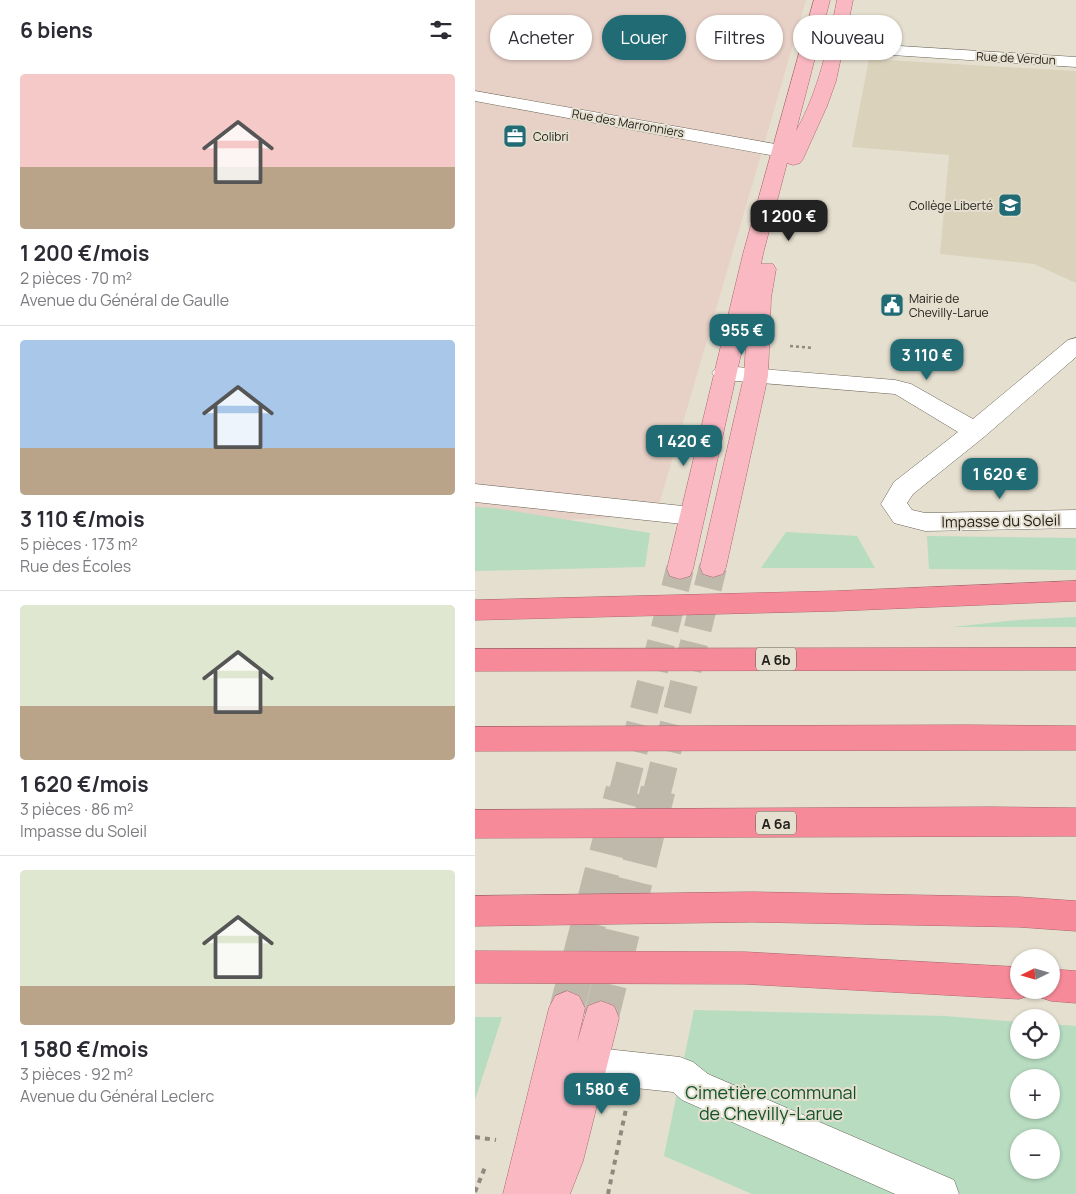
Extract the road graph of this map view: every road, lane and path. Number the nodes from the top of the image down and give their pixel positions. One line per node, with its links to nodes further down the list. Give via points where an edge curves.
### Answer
1 (822, 0): 8 (main road)
2 (845, 0): 3 (main road)
3 (842, 15)
4 (902, 51): 6 (street, Rue de Verdun)
5 (831, 60): 13 (main road, via 819,105 796,148 765,263)
6 (1076, 62)
7 (475, 96): 8 (street, Rue des Marronniers)
8 (781, 151): 12 (main road)
9 (797, 346): 11 (path)
10 (1076, 346): 14 (street)
11 (813, 348)
12 (724, 373): 13 (street); 16 (main road)
13 (756, 376): 14 (street, via 903,389); 18 (main road)
14 (975, 431): 17 (street, Impasse du Soleil, via 903,488 894,504 903,517 925,522)
15 (475, 493): 16 (street)
16 (693, 516): 19 (main road)
17 (1076, 519)
18 (713, 567)
19 (680, 569)
20 (1076, 591): 21 (highway)
21 (475, 610)
22 (1076, 659): 23 (highway, A 6b)
23 (475, 660)
24 (1076, 738): 25 (highway)
25 (475, 739)
26 (1076, 822): 27 (highway, A 6a)
27 (475, 824)
28 (475, 911): 29 (highway, via 752,907)
29 (1076, 916)
30 (475, 967): 31 (highway, via 745,968)
31 (1010, 983)
32 (1060, 986): 33 (highway)
33 (1076, 987)
34 (567, 1008): 40 (main road)
35 (601, 1018): 36 (main road)
36 (588, 1065): 41 (main road, via 564,1161); 43 (street, via 681,1075 695,1087)
37 (627, 1104): 42 (path)
38 (475, 1137): 39 (path)
39 (496, 1140)
40 (522, 1194)
41 (551, 1194)
42 (608, 1194)
43 (940, 1194)

